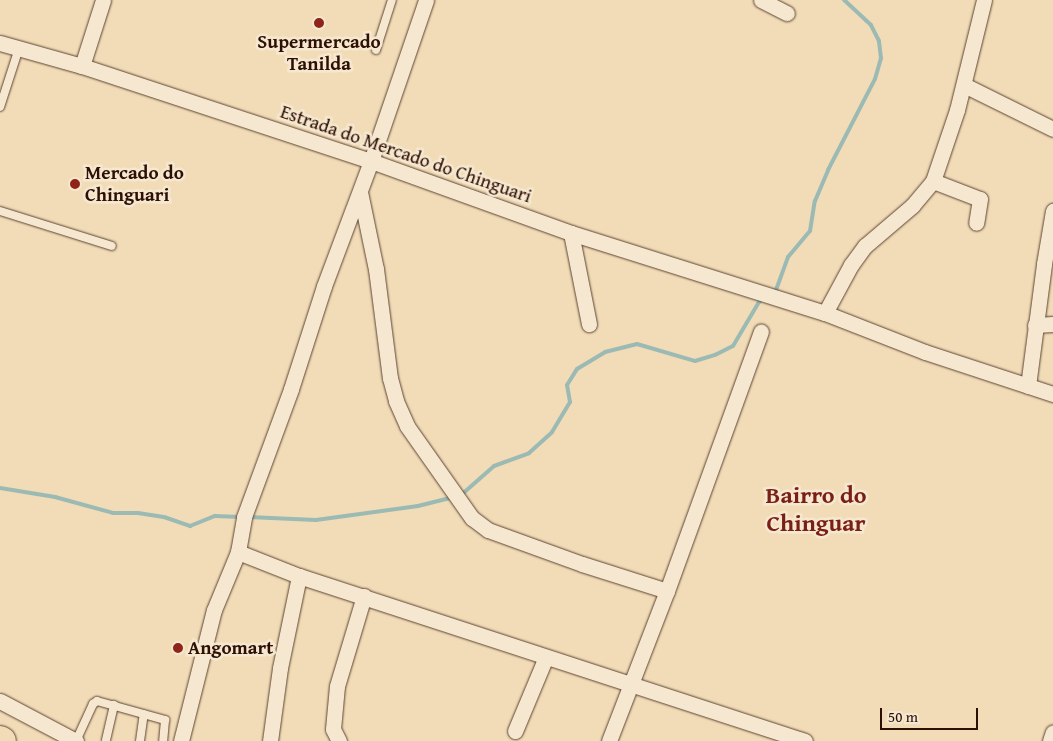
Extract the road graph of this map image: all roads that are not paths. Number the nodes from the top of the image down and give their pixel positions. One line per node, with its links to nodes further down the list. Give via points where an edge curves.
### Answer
1 (103, 0): 10 (street)
2 (392, 0): 9 (lane)
3 (426, 0): 14 (street)
4 (760, 0): 6 (street)
5 (984, 0): 11 (street)
6 (786, 13)
7 (0, 43): 8 (street, Estrada do Mercado do Chinguari)
8 (20, 48): 10 (street, Estrada do Mercado do Chinguari); 12 (lane)
9 (376, 50)
10 (82, 66): 14 (street, Estrada do Mercado do Chinguari)
11 (964, 85): 13 (street); 15 (street)
12 (0, 107)
13 (1053, 129)
14 (371, 161): 16 (street); 20 (street, Estrada do Mercado do Chinguari)
15 (933, 180): 19 (street, via 980,199); 22 (street, via 912,206 865,246)
16 (360, 192): 29 (street, via 244,517); 31 (street, via 376,269 396,401 407,426 472,518 488,530)
17 (0, 210): 21 (lane)
18 (1053, 210): 25 (street)
19 (976, 223)
20 (571, 233): 22 (street, Estrada do Mercado do Chinguari); 23 (street)
21 (112, 246)
22 (825, 313): 27 (street, Estrada do Mercado do Chinguari, via 925,352)
23 (589, 324)
24 (1053, 324): 25 (street)
25 (1035, 325): 27 (street)
26 (761, 332): 31 (street)
27 (1028, 386): 28 (street, Estrada do Mercado do Chinguari)
28 (1053, 394)
29 (238, 552): 30 (street); 44 (street, via 214,610)
30 (299, 576): 32 (street); 45 (street, via 280,668)
31 (667, 591): 34 (street)
32 (364, 596): 33 (street); 46 (street, via 337,686 333,729)
33 (546, 658): 34 (street); 38 (street)
34 (632, 685): 47 (street); 48 (street)
35 (0, 701): 41 (street)
36 (114, 705): 37 (lane); 40 (lane); 41 (lane, via 97,701 92,704)
37 (144, 714): 42 (lane); 43 (lane, via 165,720)
38 (515, 731)
39 (1053, 732): 49 (street)
40 (106, 740)
41 (76, 741)
42 (140, 741)
43 (163, 741)
44 (181, 741)
45 (270, 741)
46 (339, 741)
47 (609, 741)
48 (804, 741)
49 (1050, 741)

